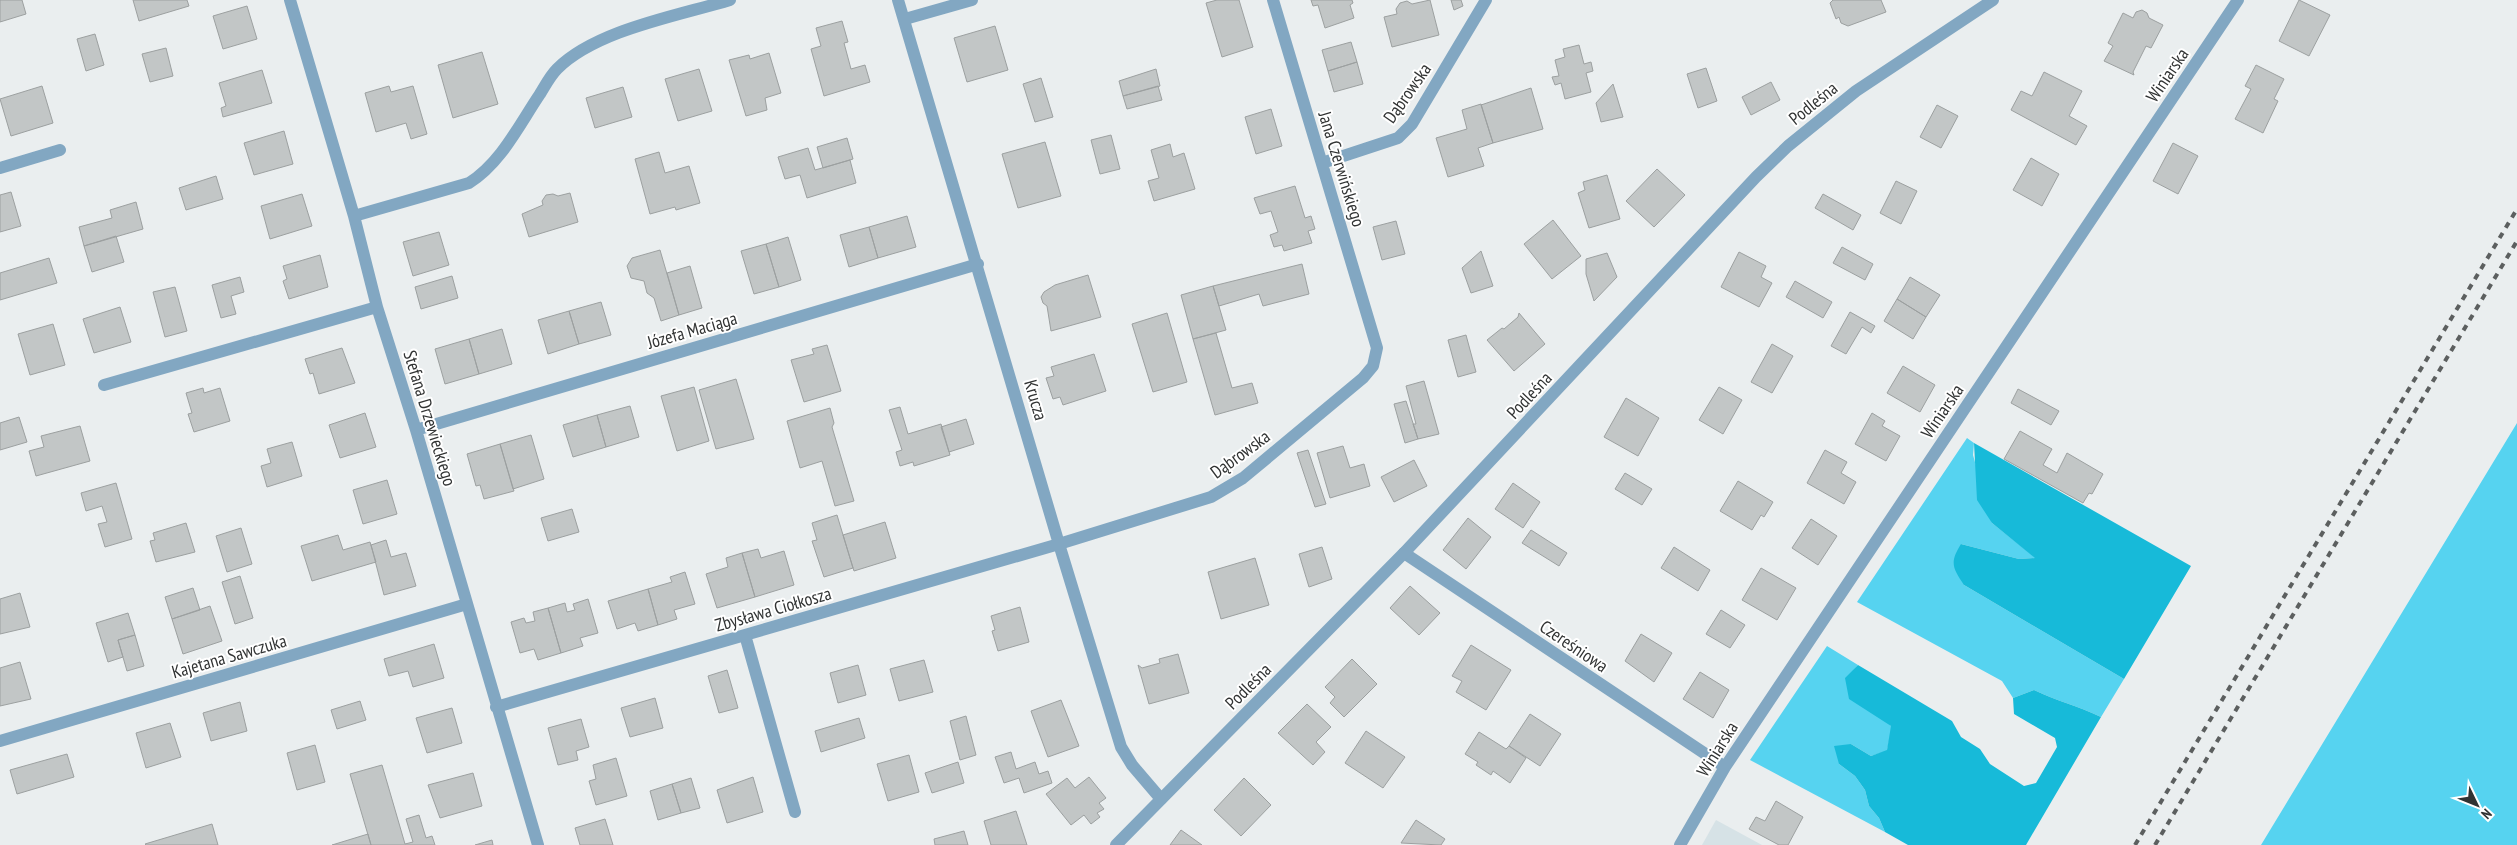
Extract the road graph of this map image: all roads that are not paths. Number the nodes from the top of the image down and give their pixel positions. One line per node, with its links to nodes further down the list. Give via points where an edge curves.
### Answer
1 (290, 0): 13 (street, Stefana Drzewieckiego)
2 (730, 0): 13 (street, via 610,36 580,50 556,70 484,173 469,183)
3 (898, 0): 9 (street, Krucza)
4 (972, 0): 9 (street)
5 (1273, 0): 11 (street, Jana Czerwińskiego)
6 (1486, 0): 11 (street, Dąbrowska, via 1412,124 1398,138)
7 (1993, 0): 20 (street, Podleśna, via 1856,91 1788,146)
8 (2238, 0): 25 (street, Winiarska)
9 (905, 20): 14 (street, Krucza)
10 (60, 150): 12 (street)
11 (1322, 163): 16 (street, Jana Czerwińskiego)
12 (0, 168)
13 (354, 216): 15 (street, Stefana Drzewieckiego)
14 (978, 264): 18 (street, Józefa Maciąga); 19 (street, Krucza)
15 (377, 307): 17 (street); 18 (street, Stefana Drzewieckiego)
16 (1377, 348): 19 (street, Dąbrowska, via 1373,366 1363,378 1243,478 1211,497)
17 (104, 385)
18 (416, 430): 21 (street, Stefana Drzewieckiego)
19 (1059, 544): 22 (street, Zbysława Ciołkosza); 26 (street, Krucza, via 1121,747)
20 (1404, 553): 25 (street, Czereśniowa); 26 (street, Podleśna)
21 (467, 604): 23 (street, Stefana Drzewieckiego); 24 (street, Kajetana Sawczuka)
22 (746, 635): 23 (street, Zbysława Ciołkosza); 27 (street)
23 (496, 707): 28 (street, Stefana Drzewieckiego)
24 (0, 741)
25 (1725, 768): 30 (street, Winiarska)
26 (1161, 799): 29 (street, Podleśna)
27 (795, 812)
28 (538, 845)
29 (1116, 845)
30 (1680, 845)

